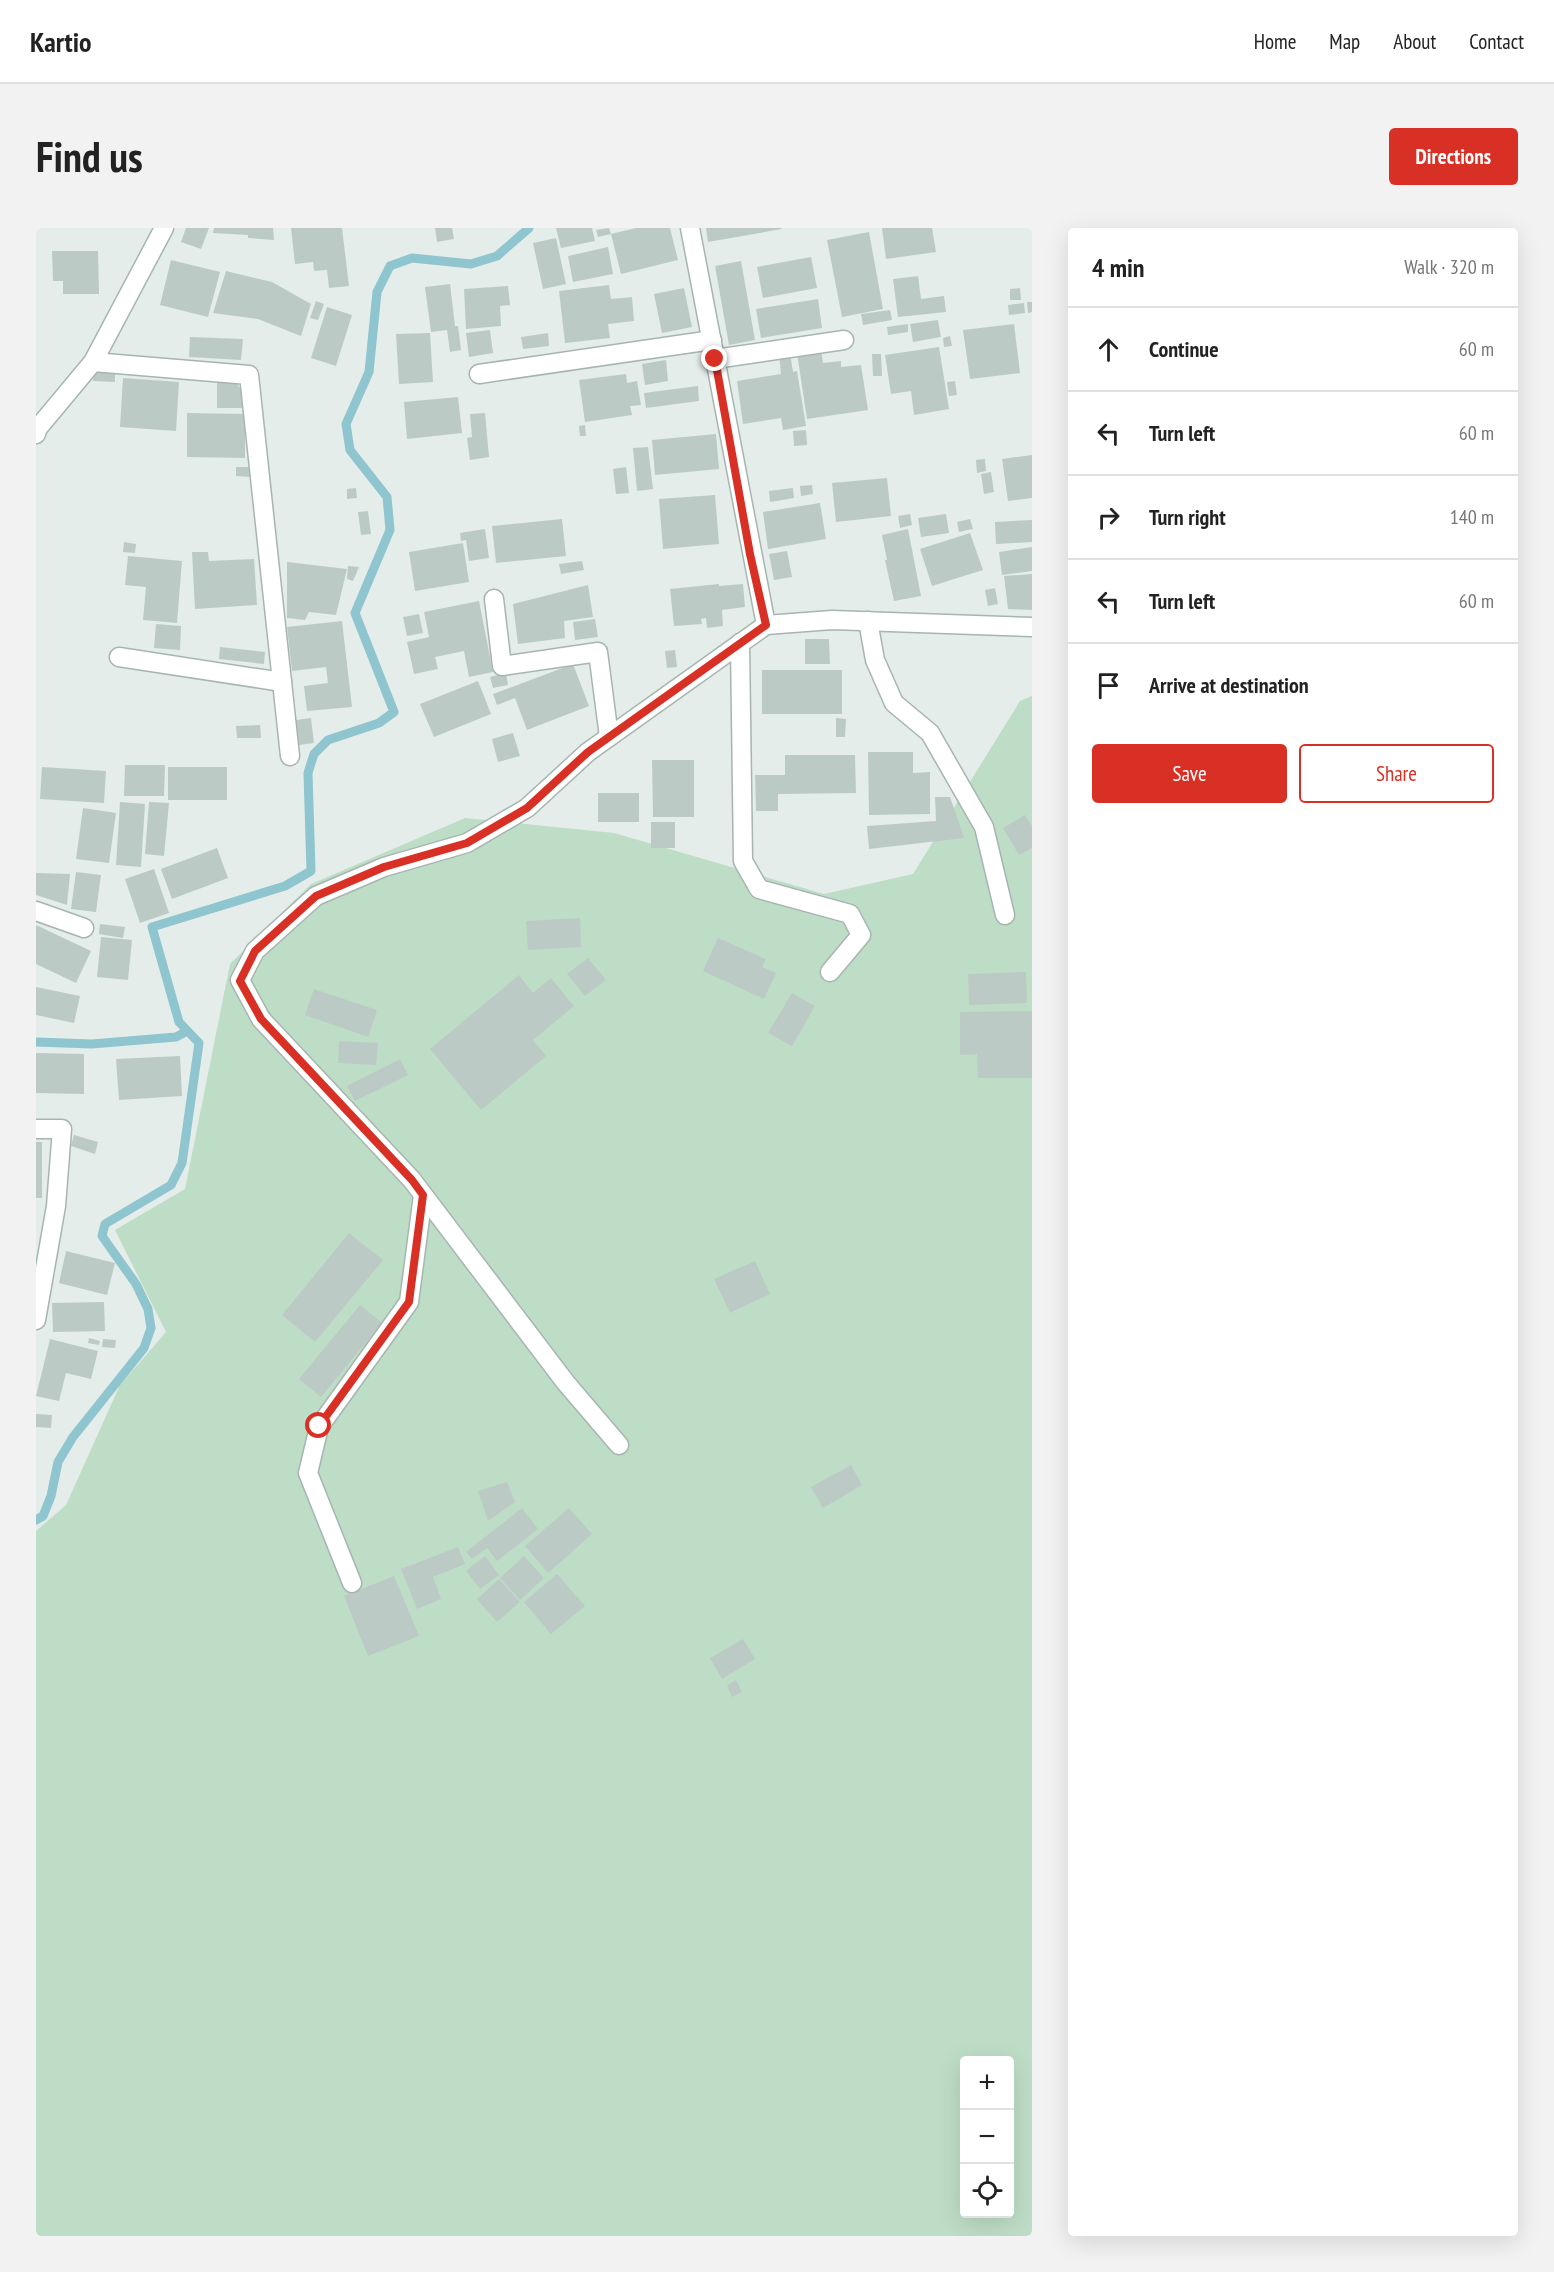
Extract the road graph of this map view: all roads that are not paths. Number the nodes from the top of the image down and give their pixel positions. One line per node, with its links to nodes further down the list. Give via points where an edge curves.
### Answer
1 (164, 228): 6 (street)
2 (690, 228): 3 (street)
3 (712, 340): 5 (street); 7 (street)
4 (844, 340): 5 (street)
5 (715, 359): 11 (street)
6 (93, 362): 8 (street); 15 (street, via 249,375)
7 (479, 374)
8 (37, 430)
9 (494, 599): 16 (street, via 502,666 598,652)
10 (868, 621): 11 (street); 12 (street); 19 (street, via 875,660 894,703 930,733 984,827)
11 (766, 625): 13 (street)
12 (1032, 627)
13 (740, 643): 16 (street); 21 (street, via 743,861 759,889 850,914 861,935)
14 (119, 657): 15 (street)
15 (282, 682): 17 (street)
16 (609, 737): 23 (street, via 527,808 467,843 384,867 316,896 255,951 240,981 261,1019)
17 (291, 756)
18 (36, 911): 20 (street)
19 (1005, 915)
20 (84, 928)
21 (830, 972)
22 (36, 1129): 24 (street, via 62,1129 56,1206)
23 (423, 1195): 26 (street, via 566,1383); 27 (street, via 409,1302 319,1426 308,1473)
24 (40, 1274): 25 (street)
25 (36, 1320)
26 (619, 1445)
27 (352, 1583)

